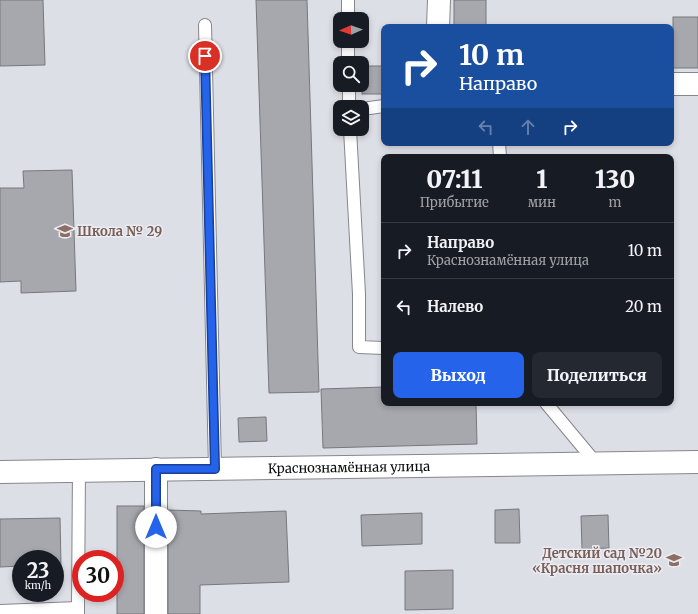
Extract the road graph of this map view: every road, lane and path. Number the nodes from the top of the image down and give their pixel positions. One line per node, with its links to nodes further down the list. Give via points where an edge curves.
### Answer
1 (348, 0): 3 (lane)
2 (438, 0): 4 (street)
3 (348, 12)
4 (438, 24)
5 (205, 25): 16 (lane)
6 (674, 84): 7 (street)
7 (698, 84)
8 (381, 106): 9 (lane)
9 (369, 108)
10 (350, 136): 11 (lane, via 359,294 359,347)
11 (381, 348)
12 (548, 406): 14 (lane)
13 (698, 462): 14 (street, Краснознамённая улица)
14 (596, 464): 16 (street, Краснознамённая улица)
15 (156, 469): 16 (street, Краснознамённая улица); 17 (street, Краснознамённая улица); 21 (street)
16 (215, 469)
17 (79, 470): 18 (street, Краснознамённая улица); 20 (lane)
18 (0, 472)
19 (0, 611): 20 (lane)
20 (78, 611)
21 (156, 614)

